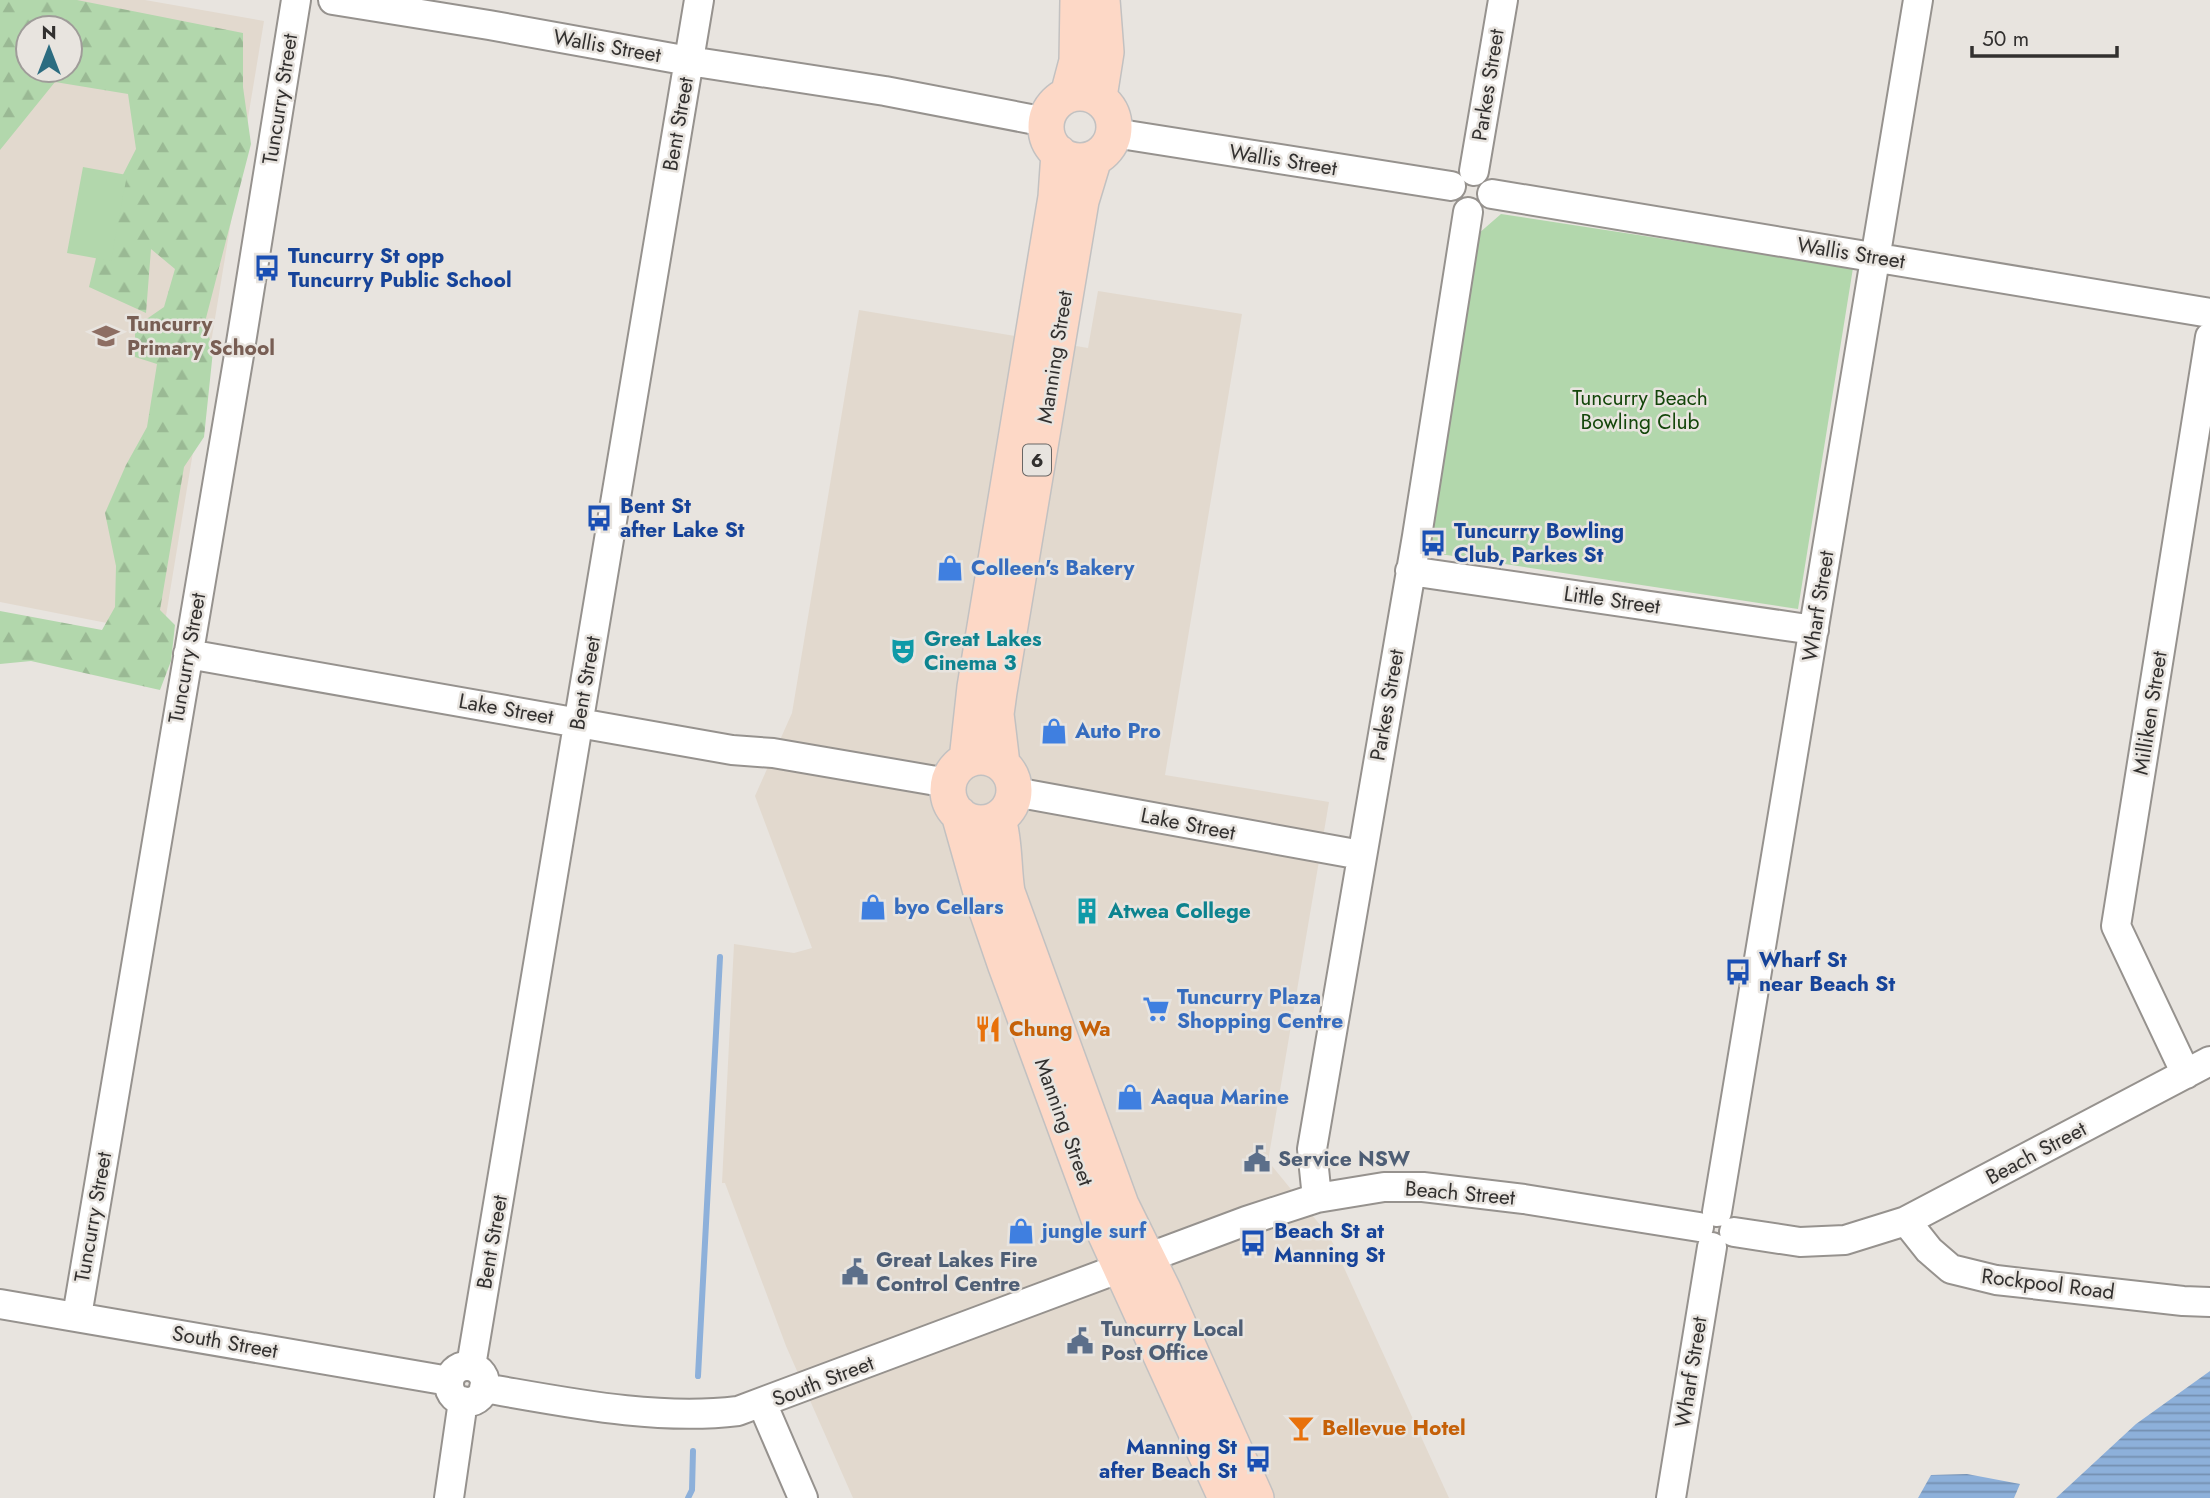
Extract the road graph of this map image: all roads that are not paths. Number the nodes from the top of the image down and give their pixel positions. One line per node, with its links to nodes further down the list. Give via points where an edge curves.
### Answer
1 (296, 0): 20 (street, Tuncurry Street)
2 (332, 0): 8 (street, Wallis Street)
3 (699, 0): 8 (street, Bent Street)
4 (1078, 0): 9 (main road, via 1077,61)
5 (1102, 0): 9 (main road, via 1106,52)
6 (1503, 0): 12 (street, Parkes Street)
7 (1918, 0): 15 (street, Wharf Street)
8 (689, 61): 10 (street, Wallis Street, via 884,91); 21 (street, Bent Street)
9 (1084, 96): 10 (main road, via 1054,105); 11 (main road, via 1112,113)
10 (1053, 138): 11 (main road, via 1076,160); 22 (main road, Manning Street / 6, via 1056,197)
11 (1104, 146): 13 (street, Wallis Street); 23 (main road, Manning Street / 6, via 1081,201 999,692 996,714)
12 (1486, 184): 13 (street, via 1462,173); 14 (street, via 1486,206); 15 (street, Wallis Street)
13 (1451, 186): 14 (street, via 1452,200)
14 (1468, 212): 18 (street, Parkes Street)
15 (1876, 257): 16 (street, Wallis Street); 19 (street, Wharf Street)
16 (2210, 313)
17 (2210, 337): 25 (street, Milliken Street, via 2116,926)
18 (1410, 571): 19 (street, Little Street); 24 (street, Parkes Street)
19 (1814, 630): 28 (street, Wharf Street)
20 (188, 653): 21 (street, Lake Street); 32 (street, Tuncurry Street)
21 (578, 721): 22 (street, Lake Street); 33 (street, Bent Street)
22 (958, 786): 23 (main road, via 985,757); 23 (main road, via 976,822 987,822); 29 (main road, Manning Street / 6, via 983,900 1006,966 1101,1224)
23 (1005, 792): 24 (street, Lake Street); 29 (main road, Manning Street / 6, via 1007,892 1121,1205)
24 (1361, 855): 26 (street, Parkes Street, via 1312,1149)
25 (2198, 1068): 27 (street, Beach Street)
26 (1317, 1198): 28 (street, Beach Street, via 1384,1187 1423,1187); 29 (street, Beach Street)
27 (1906, 1222): 28 (street, Beach Street, via 1845,1240 1800,1242); 30 (street, Rockpool Road, via 1951,1269 1996,1280)
28 (1715, 1230): 39 (street, Wharf Street)
29 (1133, 1263): 34 (street, South Street); 37 (main road, Manning Street / 6); 38 (main road, Manning Street / 6, via 1163,1290)
30 (2210, 1301)
31 (0, 1304): 32 (street, South Street)
32 (77, 1316): 33 (street, South Street)
33 (467, 1384): 34 (street, South Street, via 566,1402 682,1414 738,1411); 35 (street, Bent Street)
34 (762, 1403): 36 (street)
35 (449, 1498)
36 (803, 1498)
37 (1226, 1498)
38 (1256, 1498)
39 (1671, 1498)

